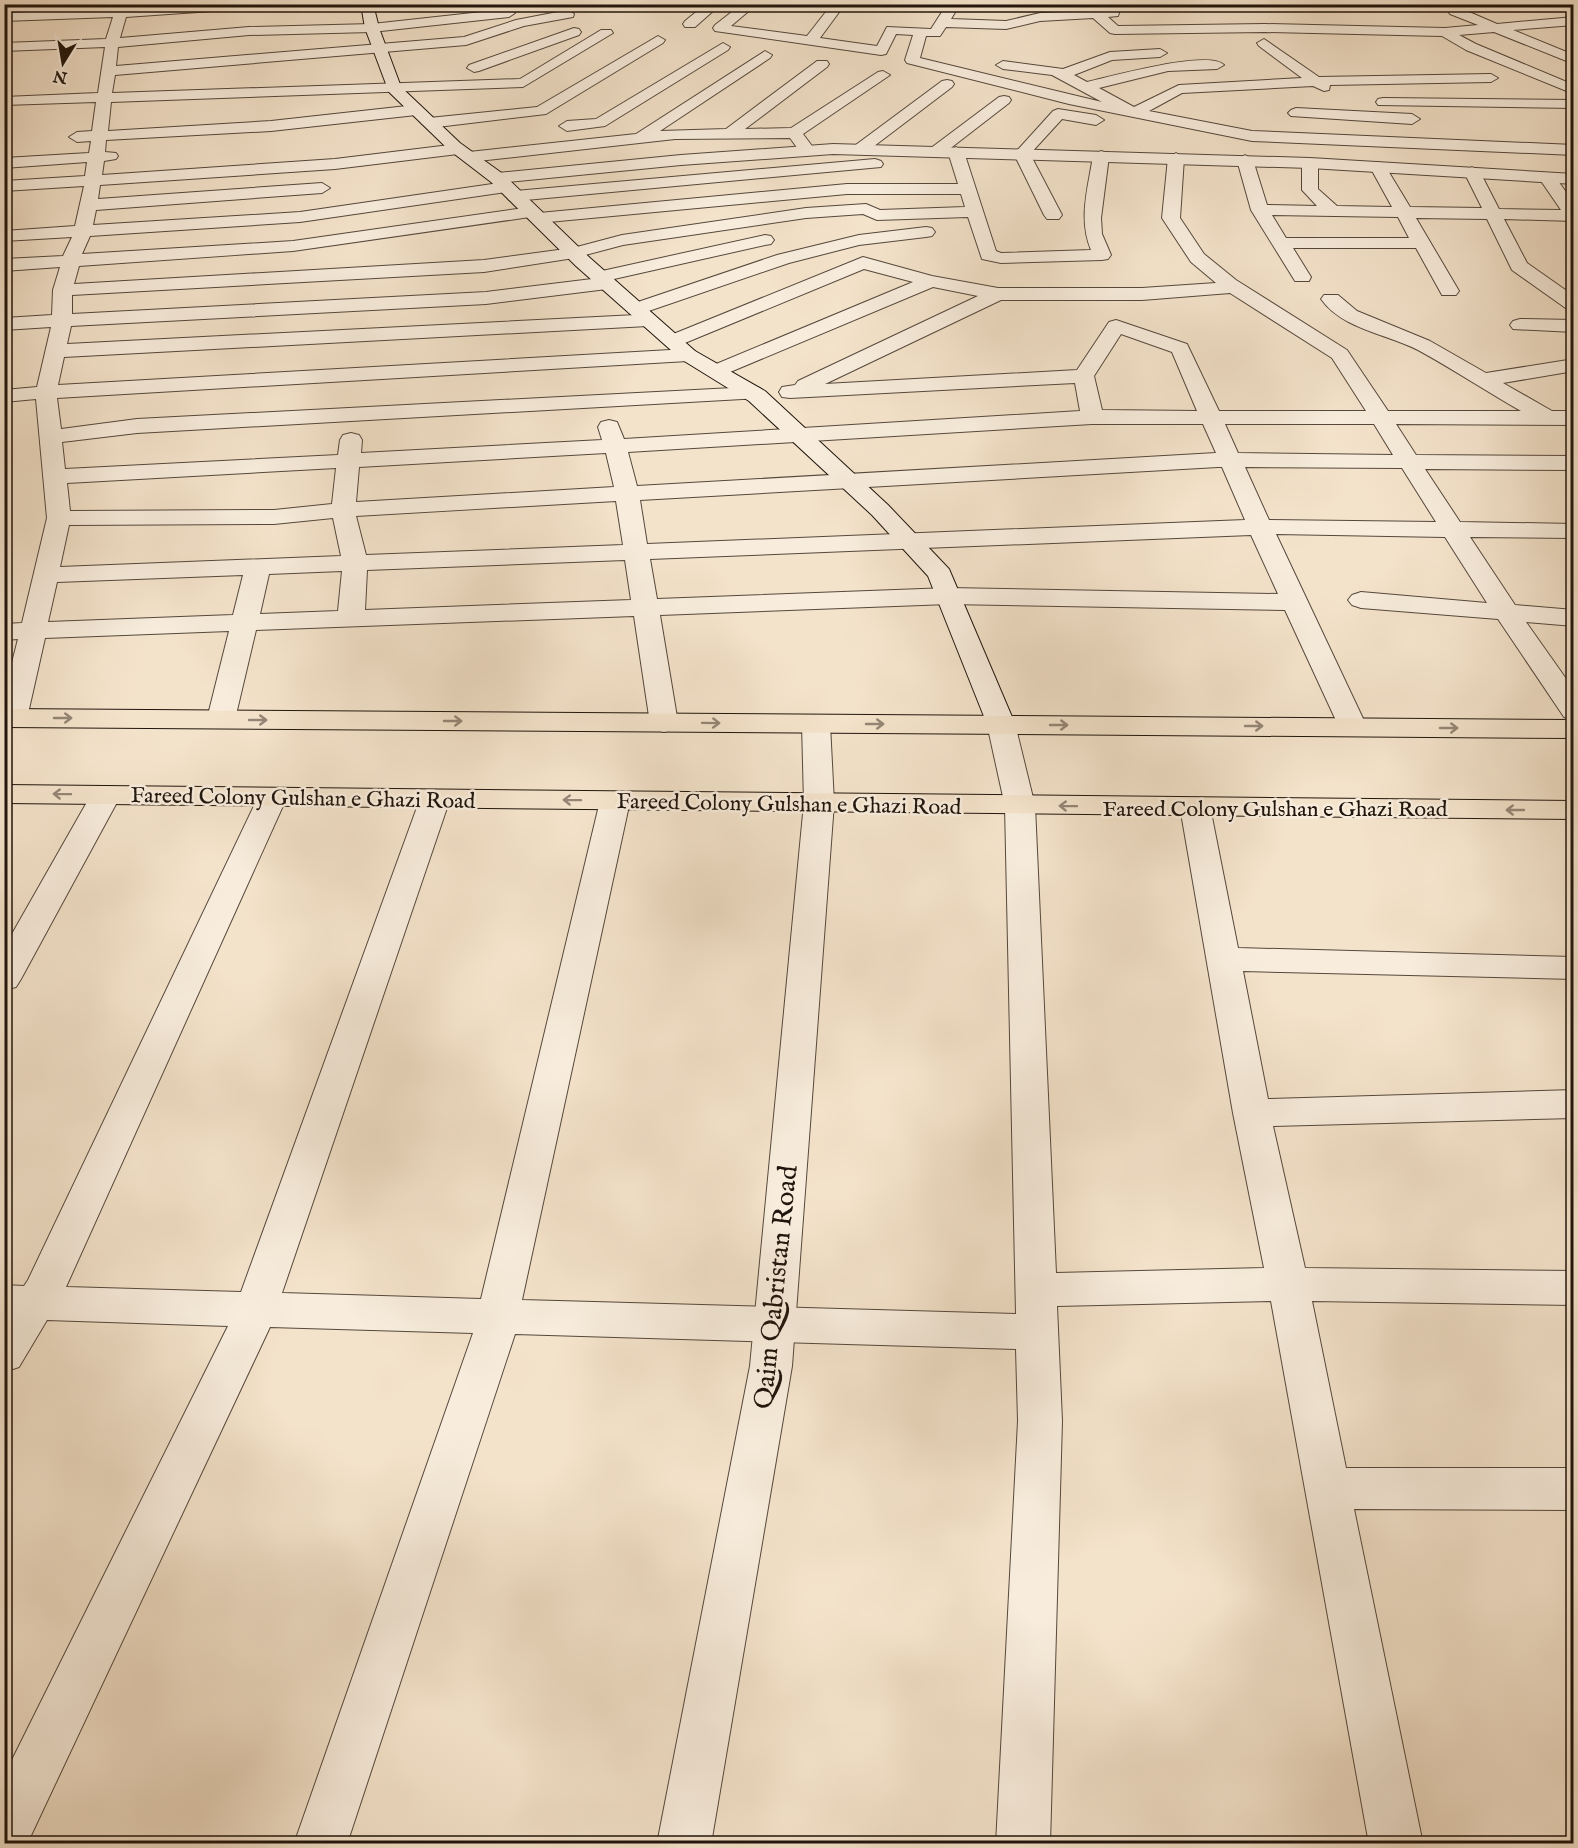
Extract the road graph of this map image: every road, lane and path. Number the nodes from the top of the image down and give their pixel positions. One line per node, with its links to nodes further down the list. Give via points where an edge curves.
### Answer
1 (255, 4): 9 (street)
2 (715, 4): 26 (street)
3 (751, 4): 39 (street, via 720,28)
4 (839, 4): 39 (street)
5 (954, 4): 24 (street)
6 (1033, 4): 22 (street)
7 (1306, 4): 11 (street)
8 (1449, 4): 30 (street, via 1455,11)
9 (223, 5): 13 (street)
10 (1243, 5): 11 (street); 12 (street); 28 (street)
11 (1293, 5): 29 (street)
12 (1222, 6)
13 (179, 7): 36 (street); 41 (street)
14 (1093, 9): 17 (street); 22 (street); 27 (street, via 1115,30)
15 (1518, 11): 25 (street)
16 (371, 12): 18 (street); 36 (street); 45 (street)
17 (1130, 12)
18 (509, 13)
19 (568, 14): 38 (street, via 521,23)
20 (1175, 16): 27 (street)
21 (4, 17): 41 (street)
22 (1040, 17): 24 (street, via 1006,25)
23 (1574, 21): 25 (street)
24 (943, 23): 32 (street, via 935,33)
25 (1546, 23): 30 (street); 34 (street)
26 (690, 24)
27 (1185, 28): 28 (street); 70 (street, via 1232,64 1168,67)
28 (1256, 28): 29 (street)
29 (1308, 28): 33 (street)
30 (1494, 28): 33 (street); 51 (street)
31 (574, 32): 60 (street)
32 (921, 32): 39 (street, via 892,30 881,51); 49 (street)
33 (1445, 32): 44 (street)
34 (1574, 32)
35 (606, 33): 69 (street, via 523,83)
36 (186, 37): 41 (street); 55 (street)
37 (658, 40): 98 (street, via 541,111)
38 (466, 41): 45 (street); 60 (street)
39 (810, 42)
40 (1264, 43): 53 (street)
41 (110, 46): 42 (street); 55 (street); 74 (street)
42 (4, 47)
43 (723, 47): 84 (street, via 600,123)
44 (1471, 47): 47 (street); 72 (street)
45 (379, 48): 55 (street); 71 (street)
46 (1012, 49): 58 (street)
47 (1448, 49)
48 (1179, 52): 63 (street, via 1110,56)
49 (914, 53): 58 (street); 82 (street, via 912,60)
50 (765, 55): 91 (street)
51 (1574, 60)
52 (1312, 61): 53 (street)
53 (1291, 62): 54 (street); 65 (street)
54 (1268, 63)
55 (189, 64)
56 (822, 64): 87 (street)
57 (1464, 64): 67 (street)
58 (1006, 65): 63 (street)
59 (1361, 65): 64 (street)
60 (474, 68): 69 (street)
61 (1239, 71): 68 (street)
62 (883, 75): 88 (street)
63 (1062, 75): 70 (street)
64 (1386, 79): 65 (street); 67 (street); 77 (street)
65 (1317, 81): 68 (street); 73 (street)
66 (947, 84): 94 (street)
67 (1499, 84): 79 (street)
68 (1252, 85): 82 (street, via 1179,89)
69 (477, 86): 71 (street)
70 (1086, 87): 82 (street)
71 (394, 89): 74 (street); 98 (street)
72 (1574, 90)
73 (1332, 94)
74 (104, 97): 76 (street); 89 (street, via 96,116)
75 (1004, 100): 97 (street)
76 (4, 101)
77 (1412, 102): 79 (street); 80 (street, via 1340,101)
78 (1574, 104): 79 (street)
79 (1524, 108)
80 (1353, 116): 83 (street); 93 (street, via 1296,112)
81 (1247, 117): 90 (street)
82 (1137, 119): 85 (street); 100 (street, via 1058,114)
83 (1423, 119)
84 (553, 128)
85 (1216, 129): 90 (street); 105 (street)
86 (1538, 131): 95 (street)
87 (730, 133): 88 (street); 91 (street)
88 (794, 133): 96 (street)
89 (98, 135): 92 (street); 98 (street, via 271,126); 103 (street)
90 (1252, 136): 93 (street)
91 (640, 137): 98 (street)
92 (63, 138)
93 (1315, 139): 95 (street)
94 (859, 150): 96 (street); 97 (street)
95 (1571, 150)
96 (807, 151): 98 (street, via 681,160); 111 (street)
97 (937, 151): 99 (street)
98 (461, 152): 111 (street); 115 (street); 125 (street); 129 (street, via 300,217)
99 (956, 152): 100 (street); 118 (street)
100 (1022, 153): 102 (street); 126 (street)
101 (130, 155): 103 (street)
102 (1101, 156): 104 (street); 128 (street, via 1092,234 1102,255 988,255)
103 (96, 157): 107 (street); 115 (street)
104 (1176, 158): 105 (street); 142 (street, via 1171,218 1197,258)
105 (1215, 159): 106 (street)
106 (1245, 160): 108 (street); 121 (street)
107 (4, 163)
108 (1310, 163): 110 (street); 122 (street, via 1311,190)
109 (875, 164): 111 (street)
110 (1378, 166): 112 (street); 123 (street)
111 (828, 168): 117 (street)
112 (1472, 172): 113 (street); 124 (street)
113 (1547, 178): 114 (street); 127 (street)
114 (1574, 179)
115 (93, 180): 119 (street); 120 (street)
116 (342, 186): 120 (street)
117 (847, 189): 118 (street); 125 (street)
118 (967, 189): 128 (street)
119 (9, 190)
120 (87, 205): 129 (street)
121 (1260, 210): 122 (street); 133 (street)
122 (1332, 211): 123 (street)
123 (1404, 212): 124 (street); 134 (street)
124 (1493, 214): 127 (street); 148 (street, via 1519,266)
125 (534, 215): 130 (street); 135 (street)
126 (1053, 215)
127 (1573, 215)
128 (976, 219): 135 (street, via 878,215 866,209 806,213 622,240); 149 (street, via 859,240 783,259)
129 (83, 231): 131 (street); 136 (street)
130 (367, 235): 136 (street, via 293,246); 138 (street)
131 (4, 236)
132 (788, 236): 140 (street, via 708,252)
133 (1281, 243): 134 (street); 139 (street)
134 (1421, 243): 144 (street)
135 (574, 254): 138 (street, via 484,266); 140 (street)
136 (71, 259): 137 (street); 143 (street)
137 (4, 265)
138 (363, 273): 143 (street); 147 (street)
139 (1302, 277)
140 (604, 280): 147 (street, via 486,298); 149 (street)
141 (931, 281): 145 (street); 155 (street, via 863,263); 159 (street)
142 (1233, 287): 145 (street, via 1143,294); 171 (street, via 1340,354)
143 (63, 291): 150 (street)
144 (1449, 291)
145 (998, 294): 164 (street)
146 (1331, 299): 162 (street, via 1350,315 1423,345)
147 (361, 305): 150 (street); 154 (street)
148 (1573, 305)
149 (642, 314): 154 (street); 155 (street)
150 (62, 321): 151 (street); 156 (street)
151 (4, 324)
152 (1520, 325): 153 (street)
153 (1574, 326)
154 (358, 335): 156 (street); 160 (street)
155 (680, 348): 157 (street); 159 (street)
156 (54, 351): 163 (street)
157 (587, 361): 160 (street); 167 (street)
158 (1574, 365): 162 (street)
159 (716, 371): 166 (street)
160 (355, 376): 163 (street); 168 (street)
161 (1084, 376): 164 (street); 169 (street, via 1116,326 1180,348); 170 (street)
162 (1484, 380): 173 (street)
163 (46, 392): 165 (street); 174 (street)
164 (790, 392): 166 (street)
165 (4, 396)
166 (759, 398): 167 (street); 175 (street)
167 (600, 401): 168 (street); 177 (street)
168 (356, 414): 174 (street, via 137,426); 179 (street)
169 (1210, 416): 170 (street); 171 (street); 178 (street)
170 (1092, 417): 175 (street)
171 (1380, 418): 173 (street); 180 (street)
172 (1574, 418): 173 (street)
173 (1550, 419): 176 (street)
174 (51, 436): 182 (street)
175 (801, 436): 177 (street); 183 (street)
176 (1574, 439)
177 (615, 447): 179 (street); 184 (street)
178 (1230, 460): 180 (street); 183 (street); 187 (street)
179 (348, 461): 182 (street); 185 (street)
180 (1409, 462): 181 (street); 188 (street)
181 (1574, 463)
182 (55, 477): 186 (street)
183 (849, 482): 184 (street); 190 (street)
184 (627, 496): 185 (street); 191 (street)
185 (343, 510): 186 (street, via 274,517); 192 (street)
186 (59, 518): 194 (street)
187 (1260, 527): 188 (street); 190 (street); 197 (street)
188 (1453, 528): 189 (street); 199 (street)
189 (1574, 531)
190 (909, 541): 191 (street); 195 (street, via 940,574)
191 (636, 552): 192 (street); 198 (street)
192 (355, 563): 193 (street); 201 (street)
193 (258, 567): 194 (street); 202 (street)
194 (46, 575): 203 (street)
195 (949, 596): 197 (street); 198 (street); 210 (street)
196 (1361, 600): 199 (street)
197 (1294, 602): 211 (street)
198 (645, 608): 201 (street); 208 (street)
199 (1506, 612): 200 (street); 205 (street)
200 (1574, 618)
201 (351, 619): 202 (street)
202 (244, 624): 203 (street); 207 (street)
203 (33, 632): 204 (street); 206 (street)
204 (4, 633)
205 (1574, 711)
206 (9, 718): 207 (main road, one-way to 207)
207 (220, 719): 208 (main road, one-way to 208)
208 (664, 723): 209 (main road, one-way to 209)
209 (816, 724): 210 (main road, one-way to 210); 218 (street, Qaim Qabristan Road)
210 (1001, 724): 211 (main road, one-way to 211); 219 (street)
211 (1353, 727): 212 (main road, one-way to 212)
212 (1574, 729)
213 (4, 794): 214 (main road, Fareed Colony Gulshan e Ghazi Road, one-way to 213)
214 (106, 795): 215 (main road, Fareed Colony Gulshan e Ghazi Road); 224 (street)
215 (272, 797): 216 (main road, Fareed Colony Gulshan e Ghazi Road); 230 (street, via 44,1289)
216 (435, 799): 217 (main road, Fareed Colony Gulshan e Ghazi Road, one-way to 216); 231 (street)
217 (615, 801): 218 (main road, Fareed Colony Gulshan e Ghazi Road); 232 (street)
218 (819, 803): 219 (main road, Fareed Colony Gulshan e Ghazi Road); 233 (street, Qaim Qabristan Road)
219 (1020, 806): 220 (main road, Fareed Colony Gulshan e Ghazi Road, one-way to 219); 229 (street)
220 (1195, 807): 221 (main road, Fareed Colony Gulshan e Ghazi Road, one-way to 220); 222 (street)
221 (1574, 810)
222 (1225, 959): 223 (street); 226 (street)
223 (1574, 968)
224 (4, 979)
225 (1574, 1104): 226 (street)
226 (1252, 1113): 227 (street)
227 (1288, 1284): 228 (street); 229 (street); 236 (street)
228 (1574, 1288)
229 (1036, 1290): 234 (street)
230 (20, 1302): 231 (street); 235 (street)
231 (256, 1309): 232 (street); 238 (street)
232 (498, 1317): 233 (street); 239 (street)
233 (774, 1324): 234 (street); 240 (street, Qaim Qabristan Road, via 771,1366)
234 (1037, 1332): 241 (street, via 1040,1421)
235 (4, 1354)
236 (1327, 1488): 237 (street); 242 (street)
237 (1574, 1489)
238 (4, 1833)
239 (321, 1844)
240 (684, 1844)
241 (1023, 1844)
242 (1396, 1844)

